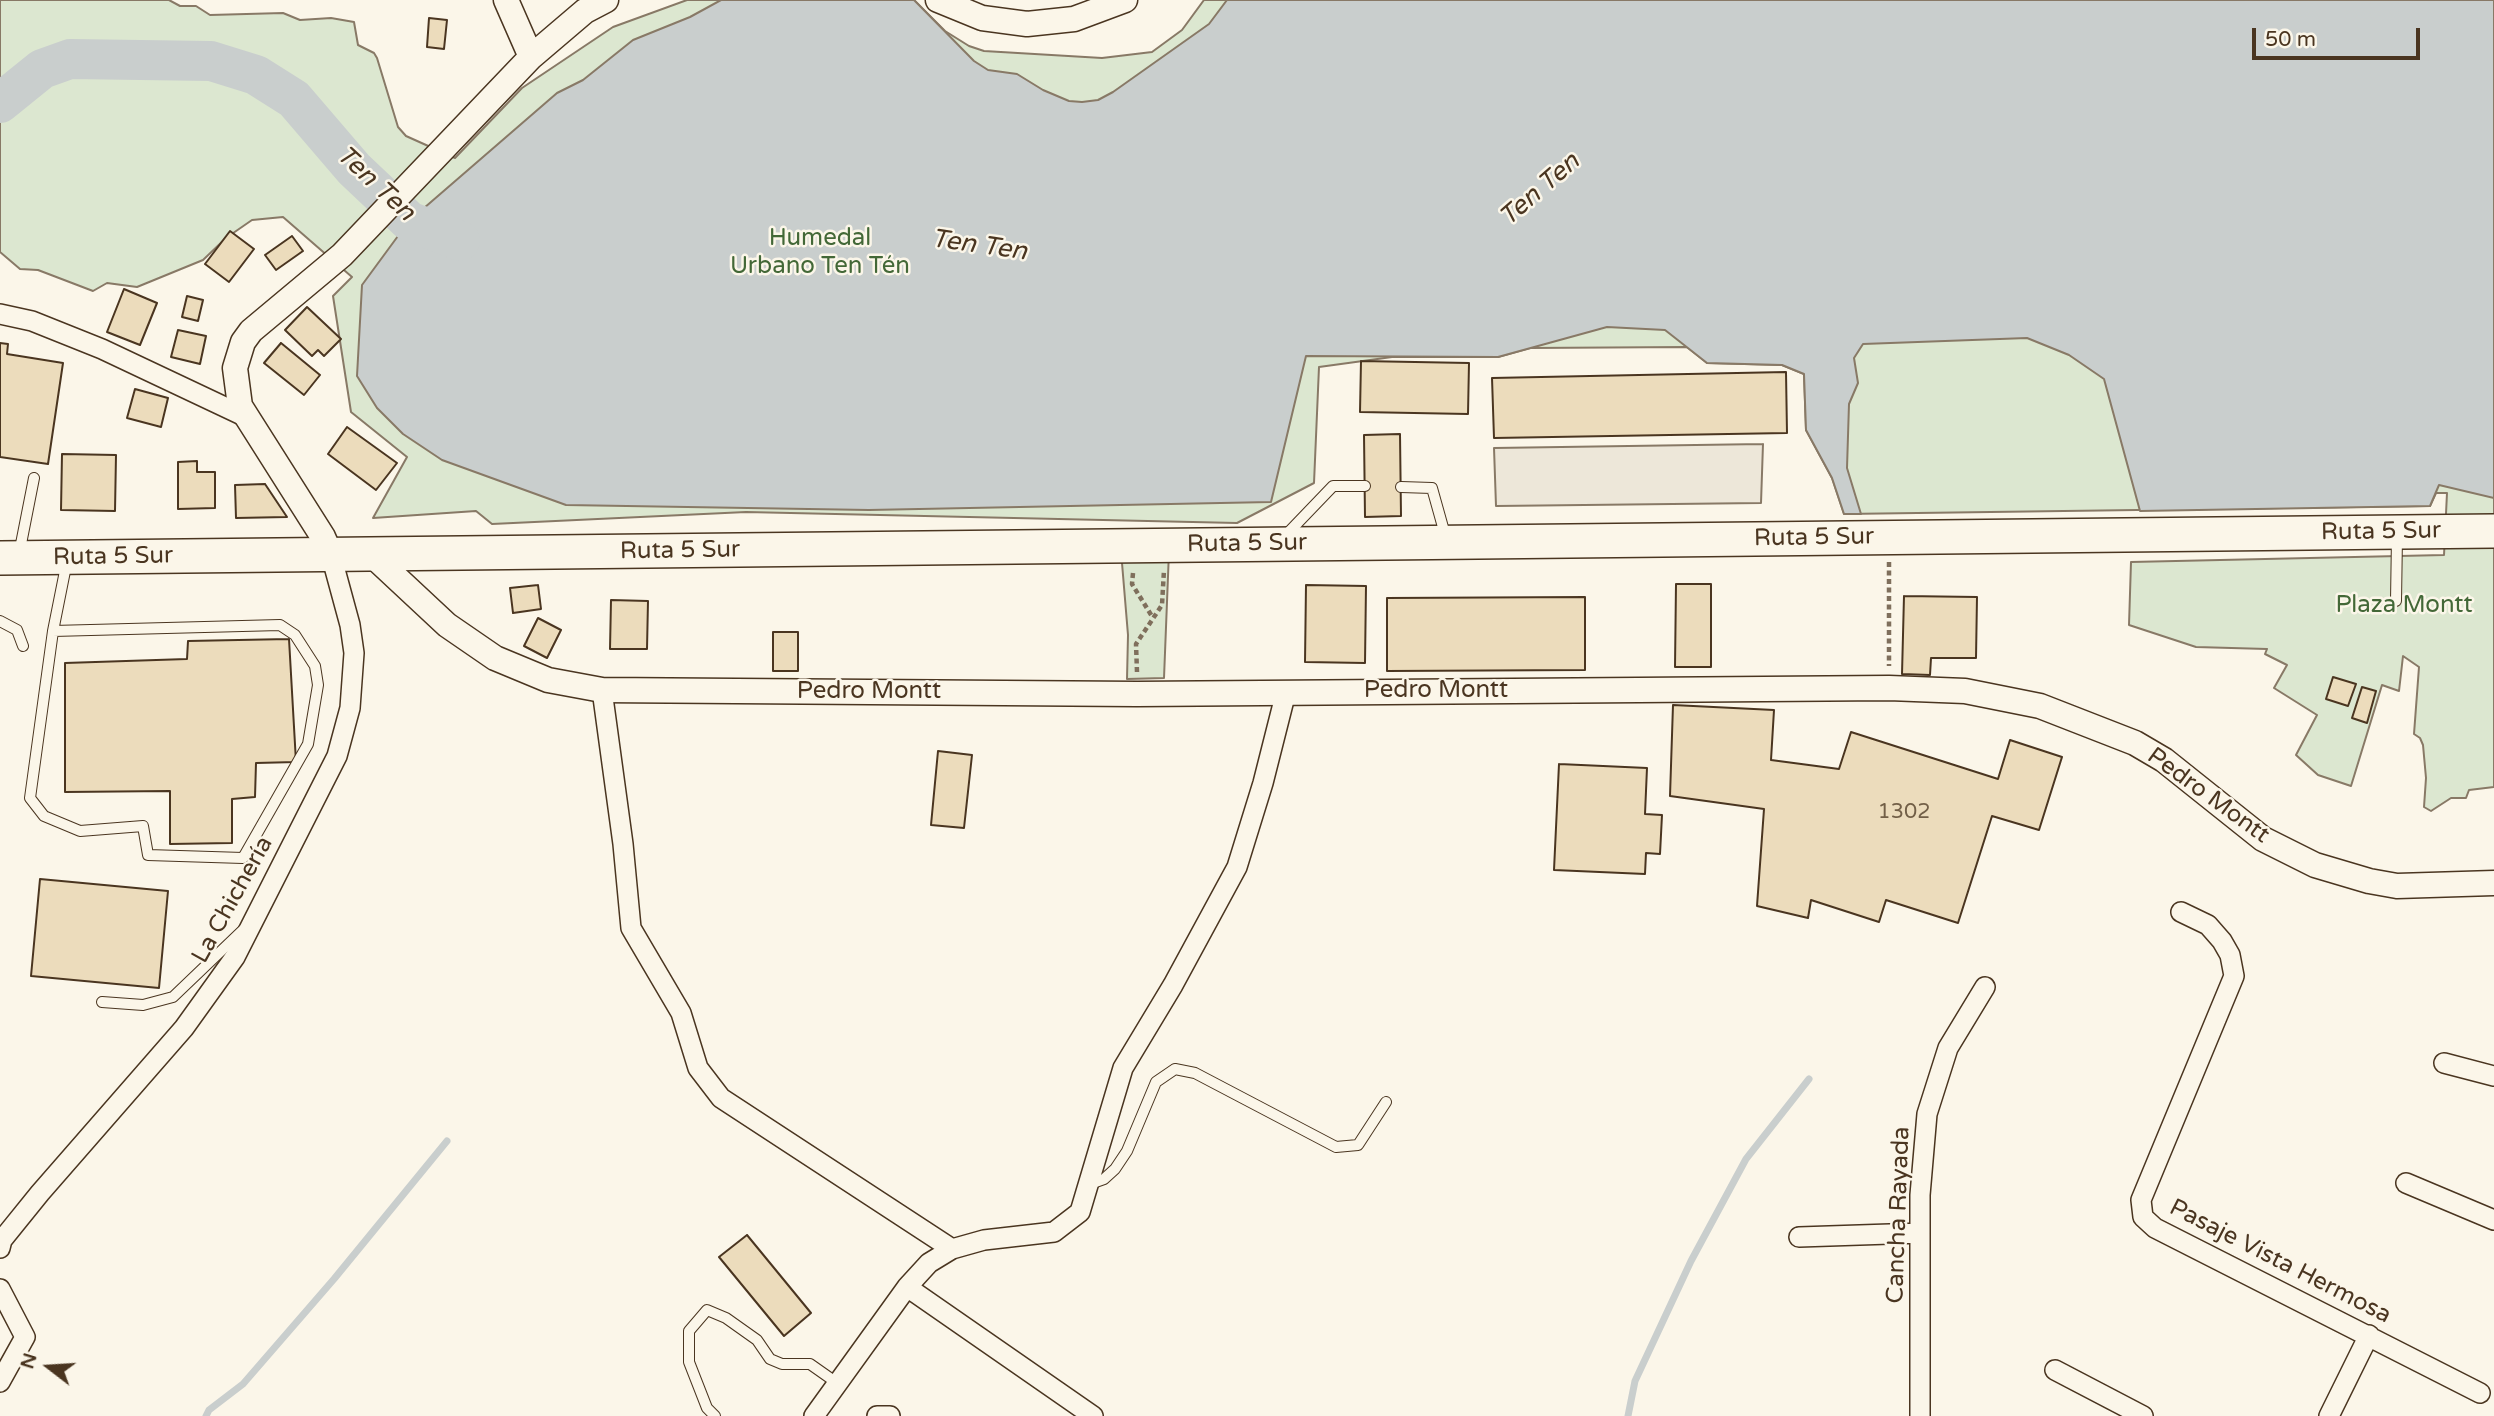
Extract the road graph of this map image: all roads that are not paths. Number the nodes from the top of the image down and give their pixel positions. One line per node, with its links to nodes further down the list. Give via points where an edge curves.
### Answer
1 (606, 0): 5 (street, via 585,11)
2 (938, 0): 3 (street, via 982,18 1027,24 1074,19)
3 (1125, 0)
4 (511, 3): 5 (street)
5 (531, 57): 7 (street, via 342,255 251,331 238,355 234,381)
6 (0, 314): 7 (street, via 32,321 102,349)
7 (246, 417): 15 (street)
8 (34, 478): 18 (lane)
9 (1365, 486): 14 (lane, via 1333,486)
10 (1401, 487): 13 (lane, via 1432,488)
11 (2494, 531): 12 (highway, Ruta 5 Sur)
12 (2397, 532): 13 (highway, Ruta 5 Sur); 19 (lane)
13 (1447, 542): 14 (highway, Ruta 5 Sur)
14 (1279, 544): 16 (highway, Ruta 5 Sur)
15 (331, 555): 16 (highway, Ruta 5 Sur); 17 (highway, Ruta 5 Sur); 27 (street, La Chichería, via 350,625 351,708 337,756)
16 (372, 555): 23 (street, Pedro Montt, via 447,625 495,658 548,680)
17 (68, 557): 18 (highway, Ruta 5 Sur); 21 (lane)
18 (9, 558)
19 (2396, 601)
20 (0, 621): 22 (lane, via 17,629)
21 (53, 631): 21 (lane, via 30,798 44,816 80,831 143,826 148,855 243,858 309,744 318,685 315,666 295,635 279,625)
22 (23, 646)
23 (602, 690): 24 (street, Pedro Montt); 39 (street, via 631,928 681,1013 698,1068 721,1098)
24 (1286, 692): 25 (street, Pedro Montt, via 1927,688 2003,697 2104,729 2164,760 2263,839 2342,874 2411,886); 34 (street, via 1237,866 1124,1068)
25 (2494, 883)
26 (2181, 912): 42 (street, Pasaje Vista Hermosa, via 2208,925 2222,940 2234,976 2141,1200 2143,1217 2155,1228)
27 (252, 923): 29 (lane, via 173,997 143,1004); 38 (street, La Chichería, via 235,957 184,1028 49,1182)
28 (1985, 987): 36 (street, Cancha Rayada, via 1948,1048 1927,1114)
29 (102, 1002)
30 (2444, 1063): 31 (street)
31 (2494, 1076)
32 (1386, 1102): 34 (lane, via 1358,1145 1336,1147 1189,1069 1174,1069 1156,1082 1115,1169)
33 (2406, 1183): 35 (street)
34 (1090, 1184): 39 (street, via 1080,1212 1054,1232 984,1240)
35 (2494, 1220)
36 (1920, 1233): 37 (street); 52 (street, Cancha Rayada)
37 (1799, 1237)
38 (0, 1248)
39 (952, 1249): 40 (street, via 929,1263)
40 (907, 1287): 45 (street); 51 (street)
41 (0, 1290): 44 (street, via 25,1337)
42 (2369, 1335): 46 (street, Pasaje Vista Hermosa); 54 (street)
43 (2054, 1370): 53 (street)
44 (0, 1382)
45 (837, 1383): 47 (lane, via 810,1364 770,1359 757,1340 707,1310 689,1331 689,1362 707,1408); 48 (street)
46 (2480, 1393)
47 (715, 1416)
48 (814, 1416)
49 (877, 1416): 50 (street)
50 (890, 1416)
51 (1093, 1416)
52 (1920, 1416)
53 (2143, 1416)
54 (2329, 1416)

